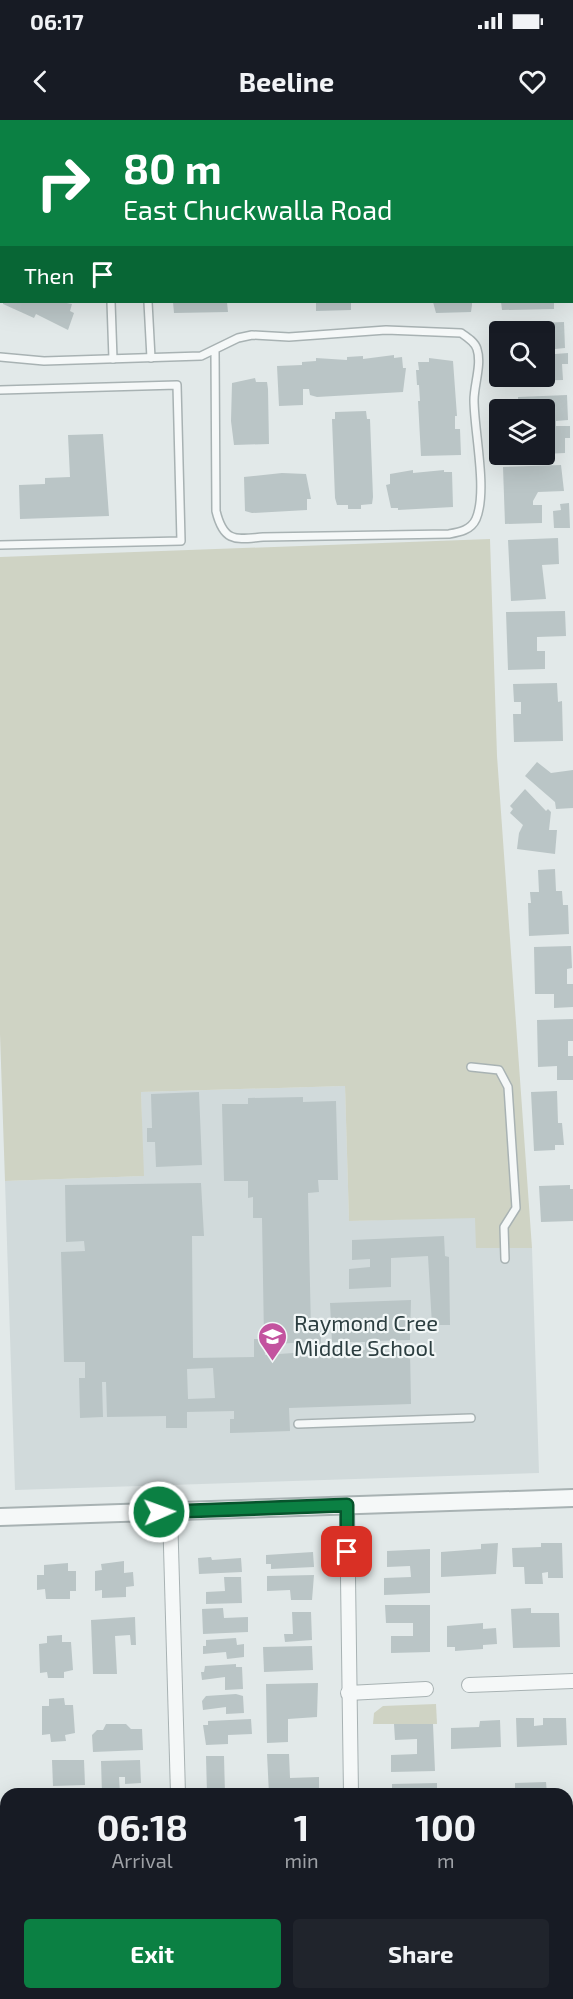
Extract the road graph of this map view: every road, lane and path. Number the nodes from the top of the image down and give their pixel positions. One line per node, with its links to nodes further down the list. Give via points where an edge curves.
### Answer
1 (111, 303): 6 (lane)
2 (148, 303): 5 (lane)
3 (215, 351): 3 (lane, via 216,511 218,520 232,537 240,541 264,537 449,534 470,527 475,521 480,470 474,398 477,349 471,339 461,333 386,330 288,337 252,335); 5 (lane, via 201,356)
4 (0, 357): 6 (lane, via 44,361)
5 (151, 358): 6 (lane)
6 (113, 359)
7 (0, 390): 8 (lane, via 177,385 181,541)
8 (0, 545)
9 (471, 1067): 10 (lane, via 499,1070 508,1087 516,1209 504,1227)
10 (505, 1259)
11 (471, 1418): 12 (lane)
12 (298, 1424)
13 (573, 1498): 14 (street)
14 (347, 1505): 15 (street); 20 (street)
15 (170, 1512): 16 (street); 21 (street)
16 (0, 1517)
17 (573, 1681): 18 (street)
18 (469, 1685)
19 (426, 1689): 20 (street)
20 (348, 1693): 22 (street)
21 (178, 1788)
22 (351, 1788)

